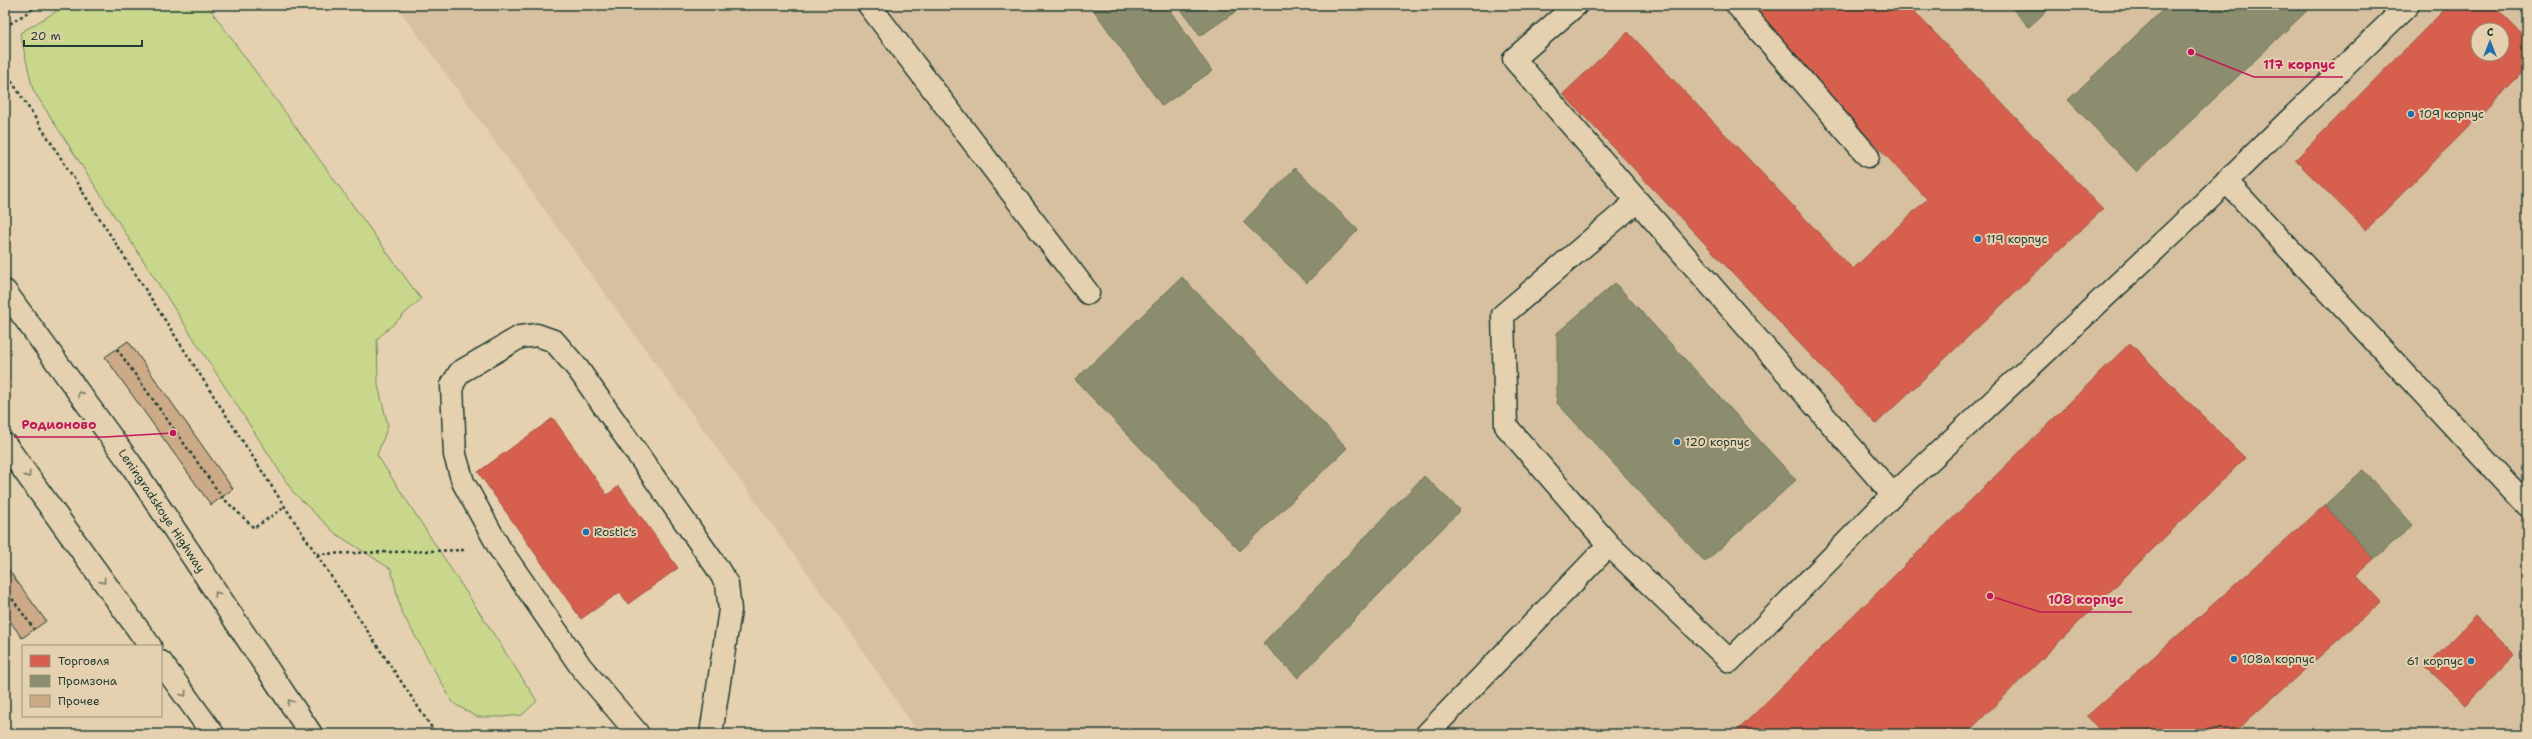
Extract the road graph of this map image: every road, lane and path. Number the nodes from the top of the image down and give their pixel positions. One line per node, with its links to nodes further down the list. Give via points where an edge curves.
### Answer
1 (39, 5): 6 (path)
2 (869, 5): 12 (main road)
3 (1576, 5): 10 (main road, via 1514,59)
4 (1737, 5): 8 (main road)
5 (2408, 5): 9 (main road)
6 (5, 27)
7 (5, 71): 17 (path)
8 (1868, 156)
9 (2226, 181): 15 (main road); 16 (main road)
10 (1637, 201): 15 (main road); 18 (main road, via 1503,315 1506,426)
11 (5, 291): 26 (main road, Leningradskoye Highway, one-way to 11, via 130,463)
12 (1088, 293)
13 (117, 349): 17 (path, via 222,497 254,528)
14 (5, 444): 23 (main road, one-way to 23)
15 (1893, 495): 18 (main road, via 1730,661)
16 (2527, 505)
17 (285, 507): 20 (path)
18 (1609, 545): 30 (main road)
19 (500, 549): 20 (path); 28 (main road, via 581,667); 29 (main road, via 463,482 455,455 452,385 460,372 520,337 537,336 554,341 578,369 727,584 730,610)
20 (316, 554): 27 (path)
21 (5, 589): 22 (path)
22 (34, 629)
23 (149, 645)
24 (162, 663): 25 (main road, one-way to 25)
25 (213, 734)
26 (312, 734)
27 (436, 734)
28 (638, 734)
29 (711, 734)
30 (1428, 734)

